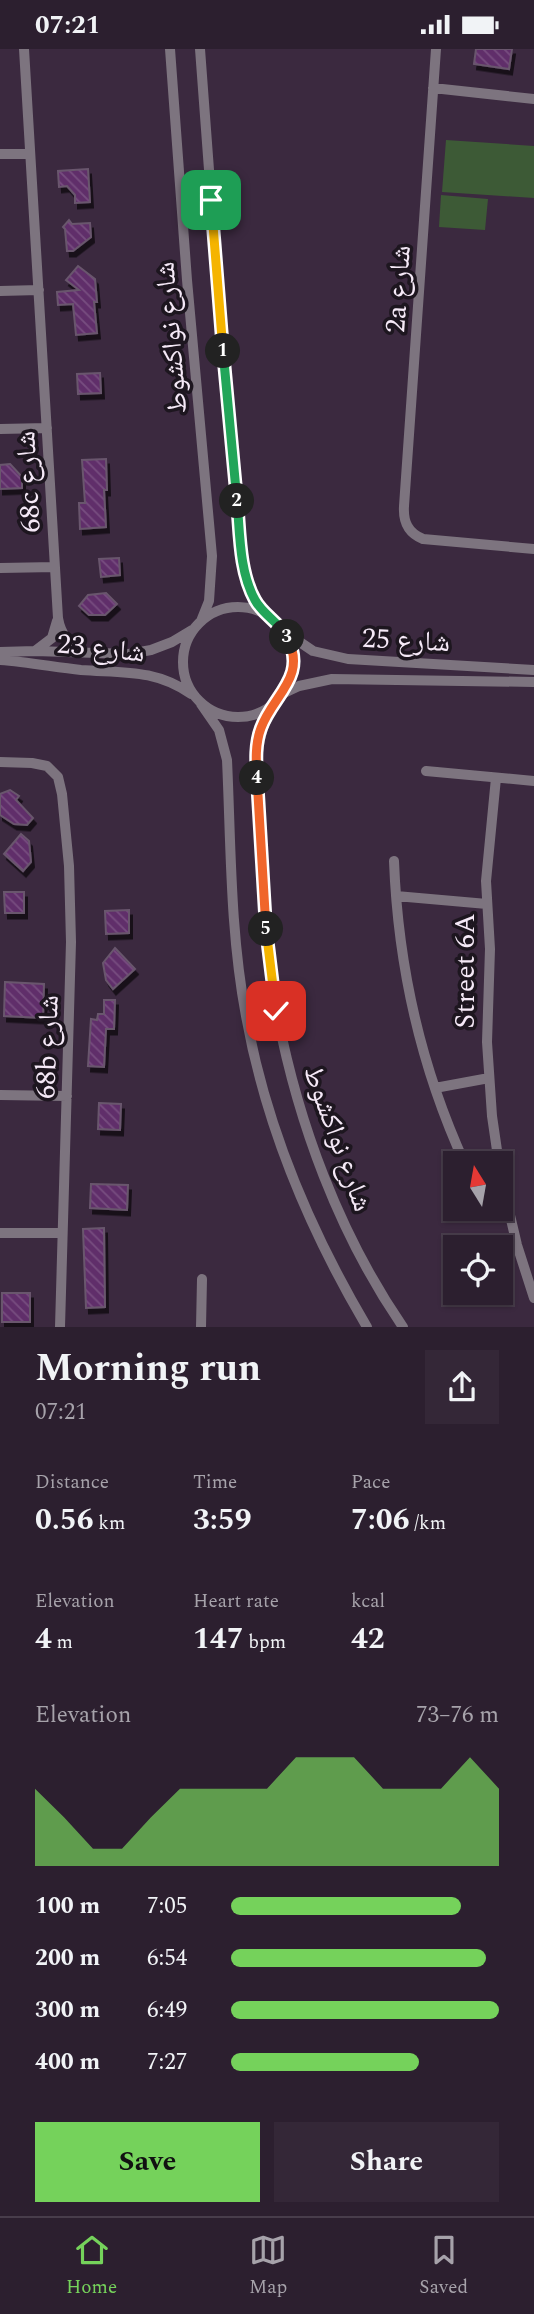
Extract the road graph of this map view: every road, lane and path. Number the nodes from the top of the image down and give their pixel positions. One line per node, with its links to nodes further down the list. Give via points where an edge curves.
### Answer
1 (24, 49): 7 (street, 68c شارع)
2 (170, 49): 18 (street, شارع نواكشوط, via 212,556 209,601)
3 (200, 49): 16 (street, شارع نواكشوط, via 242,553 248,585)
4 (436, 49): 5 (street, 2a شارع)
5 (433, 88): 6 (street); 13 (street, 2a شارع, via 404,515 409,531 431,541)
6 (534, 99)
7 (30, 153): 8 (street); 9 (street, 68c شارع)
8 (0, 154)
9 (39, 290): 10 (street); 11 (street, 68c شارع)
10 (0, 291)
11 (47, 428): 12 (street); 15 (street, 68c شارع)
12 (0, 429)
13 (534, 549)
14 (0, 568): 15 (street)
15 (55, 568): 17 (street, 68c شارع)
16 (264, 613): 18 (street, via 224,608); 19 (street)
17 (58, 618): 21 (street, via 51,638); 23 (street, 68c شارع, via 66,639)
18 (201, 621): 20 (street)
19 (284, 630): 25 (street, شارع 25, via 313,651 339,658); 28 (street, via 293,669)
20 (192, 631): 23 (street, شارع 23, via 151,650); 27 (street, via 182,656)
21 (36, 651): 22 (street, شارع 23); 23 (street, شارع 23)
22 (0, 652)
23 (84, 652)
24 (0, 660): 27 (street, شارع 23, via 145,674)
25 (534, 670)
26 (534, 682): 28 (street, شارع 25, via 332,679)
27 (192, 694): 30 (street)
28 (284, 694): 29 (street)
29 (275, 703): 30 (street, via 238,718); 52 (street, شارع نواكشوط, via 261,729 256,758 276,1011 288,1066 323,1173 345,1224)
30 (201, 704): 51 (street, شارع نواكشوط, via 219,730 227,760 237,955 257,1071 273,1127 316,1236)
31 (0, 762): 41 (street, 68b شارع, via 40,764 54,771 62,794 71,993)
32 (426, 771): 33 (street)
33 (496, 778): 34 (street); 37 (street, Street 6A)
34 (534, 781)
35 (394, 861): 36 (street)
36 (396, 896): 37 (street); 39 (street, via 407,981)
37 (487, 904): 38 (street, Street 6A)
38 (489, 1078): 39 (street); 43 (street, Street 6A)
39 (435, 1088): 42 (street)
40 (0, 1095): 41 (street)
41 (67, 1096): 46 (street, 68b شارع)
42 (459, 1151)
43 (497, 1151)
44 (511, 1221): 48 (street)
45 (0, 1233): 46 (street)
46 (62, 1233): 49 (street, 68b شارع)
47 (202, 1279): 50 (street)
48 (534, 1298)
49 (60, 1327)
50 (201, 1327)
51 (367, 1327)
52 (403, 1327)

